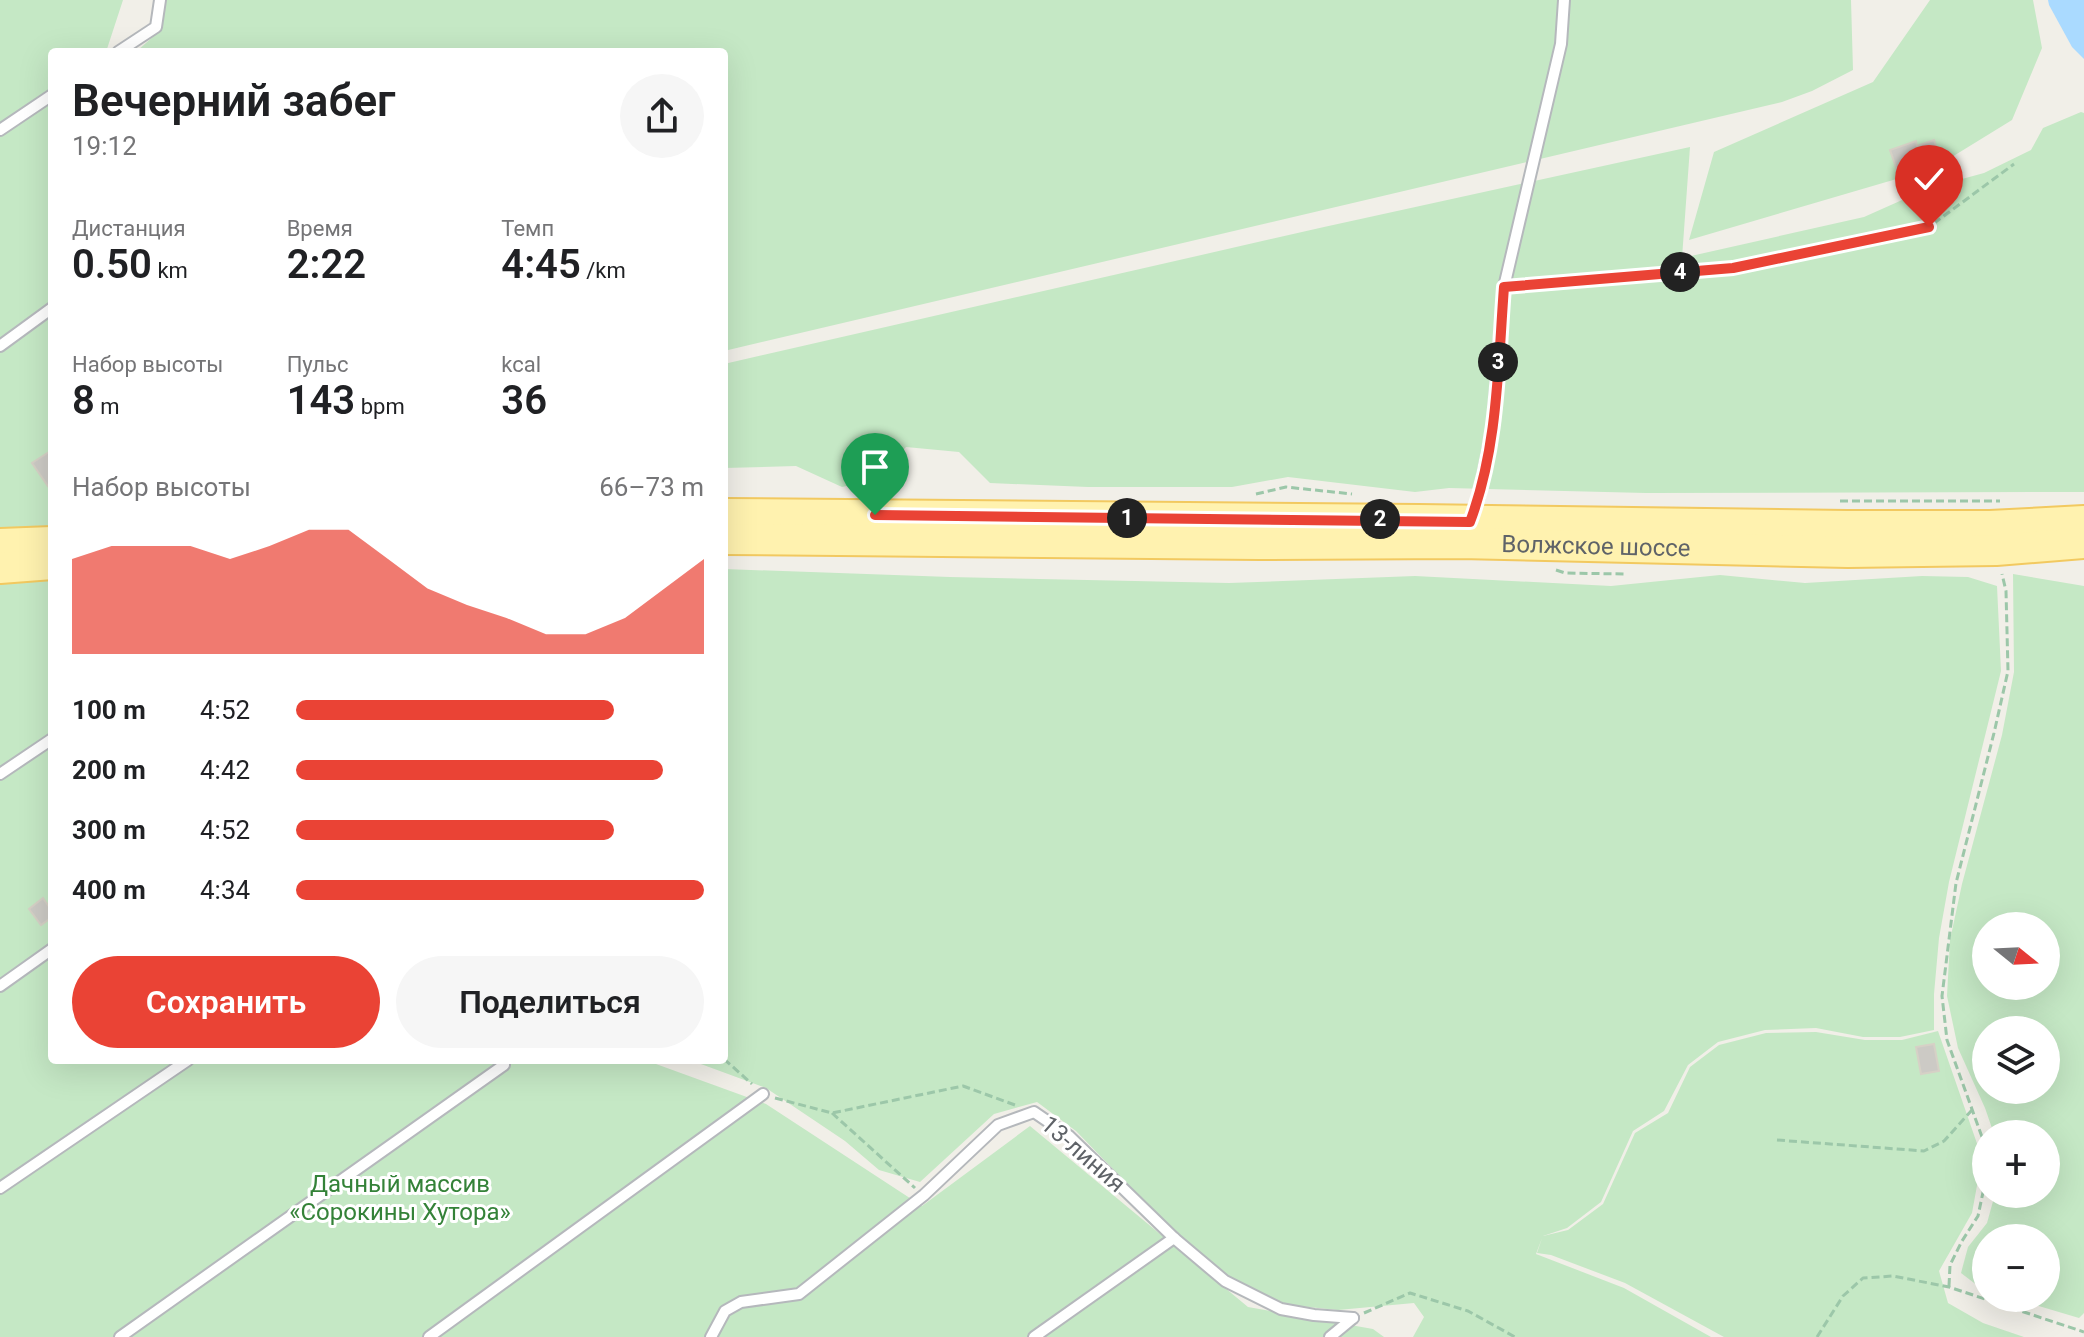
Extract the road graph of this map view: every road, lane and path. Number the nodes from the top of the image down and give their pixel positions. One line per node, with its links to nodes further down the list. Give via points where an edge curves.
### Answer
1 (160, 0): 3 (lane, via 156,27)
2 (1564, 0): 7 (lane, via 1561,44)
3 (124, 48)
4 (48, 98): 5 (lane)
5 (0, 130)
6 (2014, 164): 7 (path, via 1929,227 1733,268)
7 (1504, 287): 12 (lane, via 1493,425)
8 (48, 311): 9 (lane)
9 (0, 346)
10 (728, 514): 12 (main road, Волжское шоссе)
11 (2084, 521): 12 (main road, Волжское шоссе, via 1990,526)
12 (1470, 522)
13 (728, 539): 17 (main road, Волжское шоссе)
14 (48, 542): 16 (main road)
15 (2084, 543): 17 (main road, Волжское шоссе)
16 (0, 544)
17 (1996, 550): 28 (path, via 2006,591 2008,671 1956,883 1942,996 1947,1040)
18 (48, 564): 19 (main road)
19 (0, 568)
20 (48, 742): 21 (lane)
21 (0, 774)
22 (48, 952): 23 (lane)
23 (0, 986)
24 (728, 1063): 27 (path)
25 (182, 1064): 33 (lane)
26 (504, 1064): 40 (lane)
27 (763, 1094): 30 (path); 41 (lane)
28 (1972, 1110): 31 (path); 32 (path, via 1944,1141 1924,1151)
29 (1034, 1112): 30 (path, via 963,1086); 34 (lane, 13-линия, via 998,1125); 36 (lane, 13-линия, via 1069,1136)
30 (832, 1113): 34 (path)
31 (1976, 1120)
32 (1777, 1140)
33 (0, 1188)
34 (924, 1195): 42 (lane, 13-линия, via 799,1294 741,1302 725,1311)
35 (1980, 1208): 37 (path, via 1950,1265)
36 (1174, 1238): 38 (lane, 13-линия, via 1225,1281 1281,1309); 43 (lane)
37 (1949, 1287): 39 (path); 46 (path, via 1893,1276 1863,1278 1843,1296)
38 (1353, 1318): 44 (lane); 45 (path, via 1410,1293 1468,1311)
39 (2084, 1332)
40 (120, 1337)
41 (429, 1337)
42 (711, 1337)
43 (1034, 1337)
44 (1330, 1337)
45 (1515, 1337)
46 (1817, 1337)

